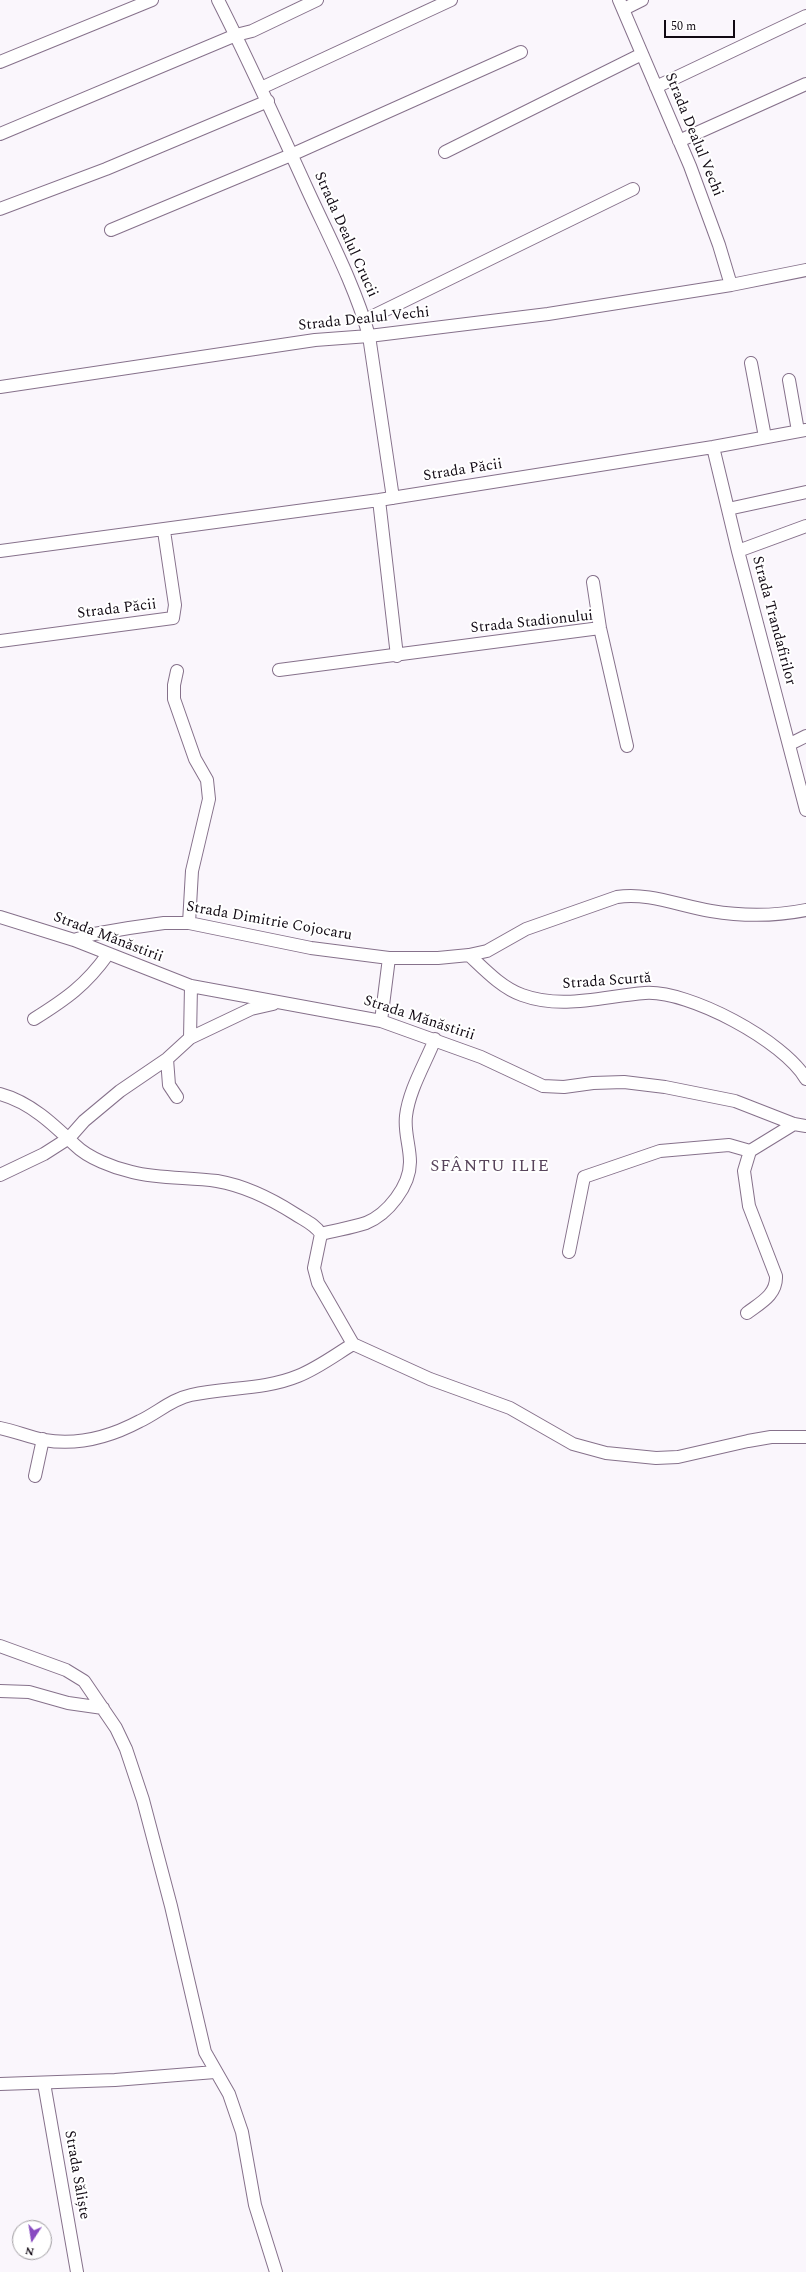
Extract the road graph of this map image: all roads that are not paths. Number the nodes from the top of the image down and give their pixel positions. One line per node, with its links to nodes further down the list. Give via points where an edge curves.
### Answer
1 (152, 0): 11 (street)
2 (218, 0): 8 (street, Strada Dealul Crucii)
3 (317, 0): 8 (street)
4 (451, 0): 14 (street)
5 (642, 0): 6 (street)
6 (621, 5): 10 (street, Strada Dealul Vechi)
7 (806, 16): 13 (street)
8 (236, 36): 14 (street, Strada Dealul Crucii); 16 (street)
9 (521, 52): 19 (street)
10 (642, 54): 13 (street, Strada Dealul Vechi); 18 (street)
11 (0, 62)
12 (806, 84): 17 (street)
13 (656, 87): 17 (street, Strada Dealul Vechi)
14 (261, 88): 15 (street, Strada Dealul Crucii)
15 (268, 101): 19 (street, Strada Dealul Crucii); 21 (street, via 106,169)
16 (0, 134)
17 (679, 141): 24 (street, Strada Dealul Vechi, via 714,230)
18 (445, 152)
19 (291, 155): 22 (street); 25 (street, Strada Dealul Crucii, via 353,286)
20 (633, 190): 25 (street)
21 (0, 209)
22 (111, 230)
23 (806, 270): 24 (street, Strada Dealul Vechi)
24 (731, 285): 26 (street, Strada Dealul Vechi, via 548,314)
25 (365, 320): 26 (street, Strada Dealul Crucii)
26 (369, 336): 29 (street, Strada Dealul Vechi, via 315,340); 34 (street, Strada Dealul Crucii)
27 (752, 363): 31 (street)
28 (789, 380): 30 (street, Strada Păcii)
29 (0, 387)
30 (802, 430): 31 (street, Strada Păcii)
31 (765, 438): 32 (street, Strada Păcii)
32 (713, 447): 34 (street, Strada Păcii); 36 (street, Strada Trandafirilor)
33 (806, 492): 36 (street)
34 (393, 498): 35 (street, Strada Păcii)
35 (379, 500): 38 (street, Strada Păcii); 44 (street)
36 (728, 510): 40 (street, Strada Trandafirilor)
37 (806, 526): 40 (street)
38 (164, 531): 39 (street, Strada Păcii); 43 (street, Strada Păcii, via 175,605 172,618)
39 (0, 551)
40 (738, 551): 48 (street, Strada Trandafirilor)
41 (593, 582): 42 (street)
42 (600, 628): 44 (street, Strada Stadionului); 49 (street, Strada Stadionului)
43 (0, 641)
44 (397, 656): 45 (street, Strada Stadionului)
45 (280, 670)
46 (177, 672): 53 (street, via 174,700 195,759 207,780 209,799 192,870)
47 (806, 736): 48 (street)
48 (790, 744): 50 (street, Strada Trandafirilor)
49 (627, 746)
50 (806, 810)
51 (806, 910): 56 (street, Strada Dimitrie Cojocaru, via 759,914 712,911 629,895 526,929 487,951)
52 (0, 917): 54 (street, Strada Mănăstirii)
53 (189, 923): 54 (street, Strada Dimitrie Cojocaru, via 164,922); 57 (street, Strada Dimitrie Cojocaru, via 274,942)
54 (74, 940): 55 (street, Strada Mănăstirii)
55 (108, 954): 58 (street, Strada Mănăstirii); 60 (street, via 95,973 72,994)
56 (469, 955): 57 (street, Strada Dimitrie Cojocaru); 65 (street, Strada Scurtă, via 504,985 522,995 542,1000 570,1002 647,993 672,996 702,1006 770,1041 791,1059)
57 (389, 958): 61 (street)
58 (191, 986): 59 (street, Strada Mănăstirii); 62 (street)
59 (276, 1003): 61 (street, Strada Mănăstirii); 62 (street, via 251,1009)
60 (34, 1019)
61 (381, 1021): 63 (street, Strada Mănăstirii)
62 (190, 1038): 64 (street)
63 (435, 1039): 68 (street, Strada Mănăstirii, via 543,1086 564,1087 624,1082 665,1087 735,1101); 73 (street, via 407,1107 405,1136 410,1160 403,1188 378,1216 366,1223)
64 (167, 1059): 67 (street, via 169,1085); 70 (street, via 84,1121)
65 (806, 1079)
66 (0, 1094): 70 (street, via 30,1107)
67 (177, 1097)
68 (794, 1124): 69 (street, Strada Mănăstirii); 71 (street)
69 (806, 1126)
70 (69, 1138): 72 (street, via 44,1154); 73 (street, via 74,1145 89,1154 132,1172 218,1181 250,1189 315,1226)
71 (750, 1151): 74 (street, via 729,1145 660,1151 584,1177); 75 (street, via 744,1172 749,1206 776,1276 776,1284 770,1295)
72 (0, 1175)
73 (321, 1234): 76 (street, via 314,1268 318,1283)
74 (569, 1252)
75 (747, 1313)
76 (353, 1344): 78 (street, via 430,1379 510,1408 573,1444 593,1451 656,1458 678,1457 748,1441 784,1436); 79 (street, via 298,1377 249,1388 190,1395 172,1401 132,1426 96,1439 78,1442)
77 (0, 1428): 79 (street)
78 (806, 1437)
79 (43, 1439): 80 (street)
80 (35, 1476)
81 (0, 1646): 83 (street, via 76,1675 84,1681)
82 (0, 1691): 83 (street, via 29,1692 68,1703)
83 (103, 1708): 84 (street, via 126,1749 143,1800 205,2052)
84 (215, 2072): 85 (street); 88 (street, via 229,2094 242,2132 255,2204)
85 (44, 2083): 86 (street); 87 (street, Strada Săliște)
86 (0, 2084)
87 (77, 2272)
88 (276, 2272)

